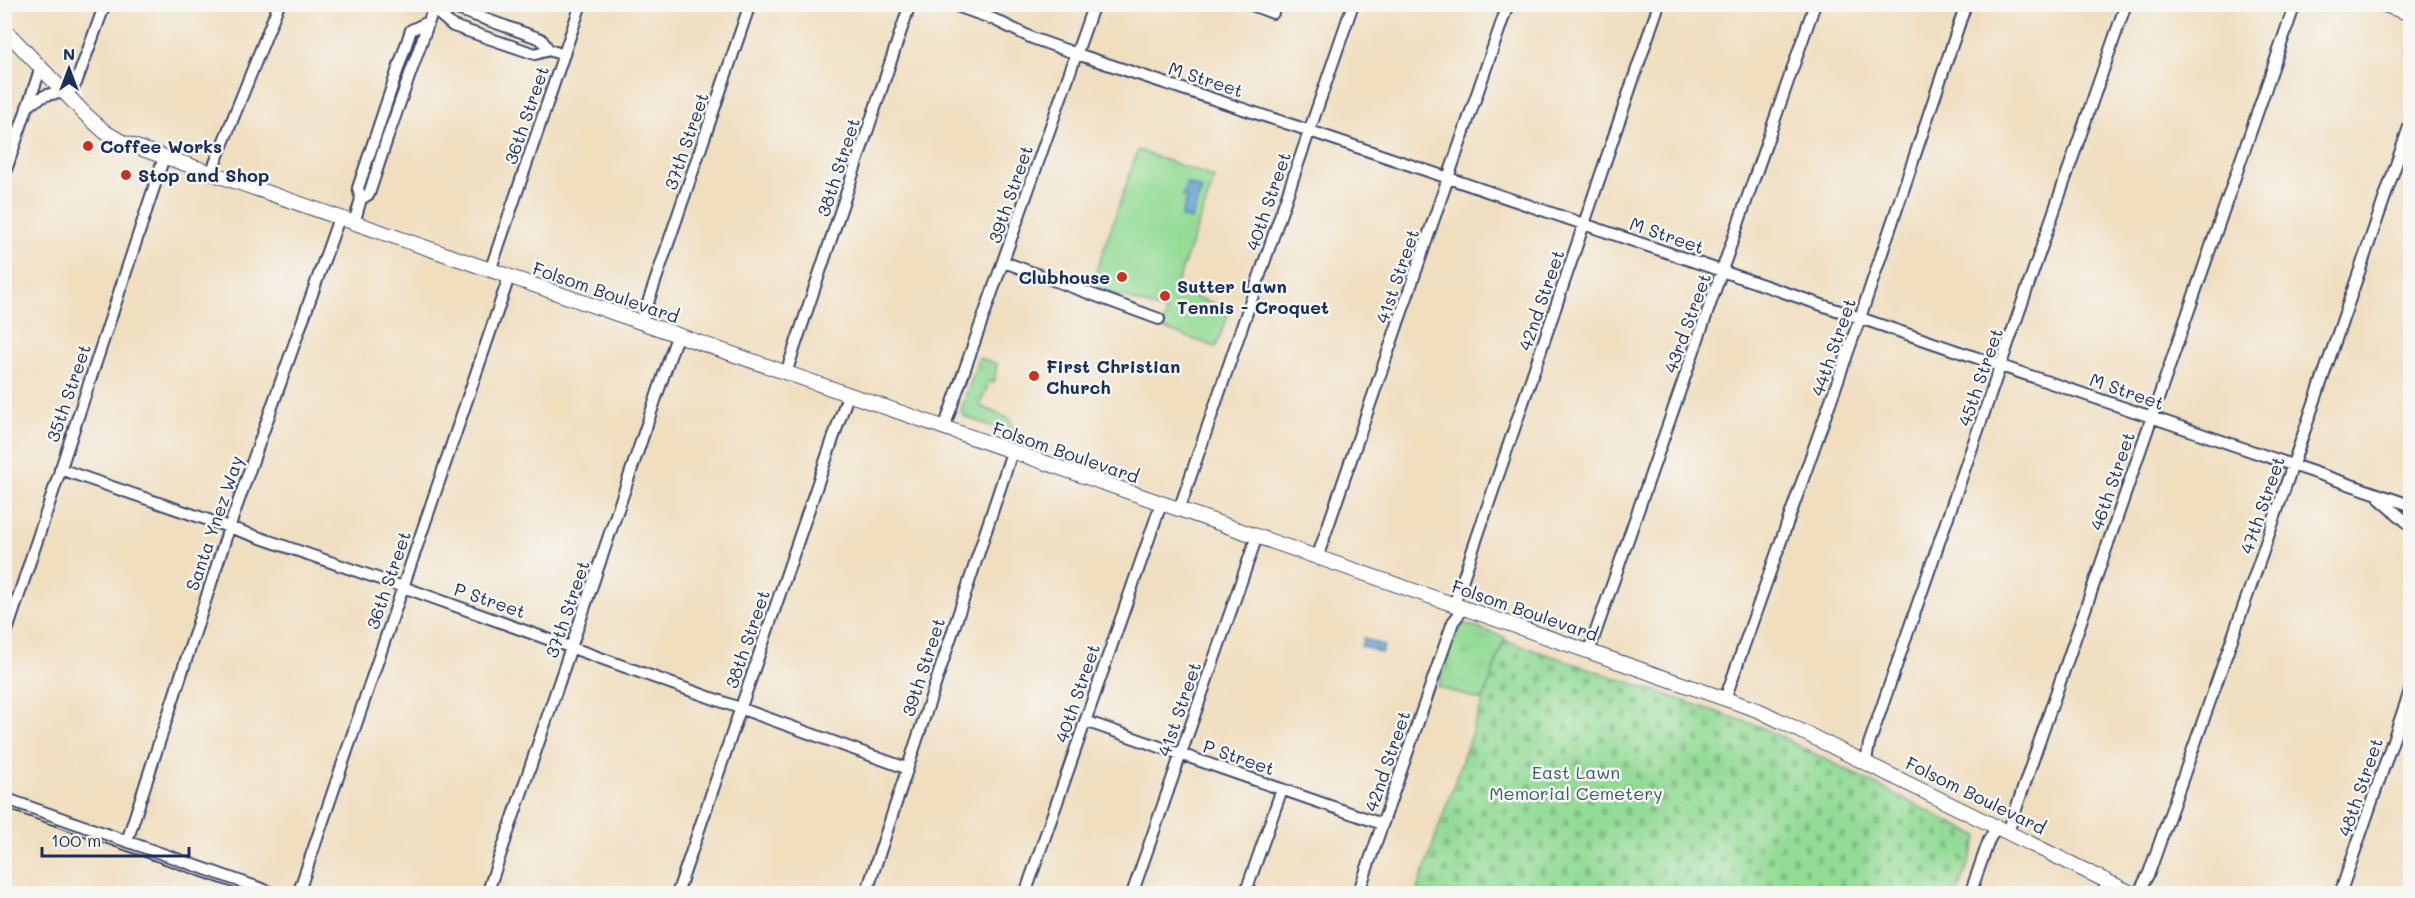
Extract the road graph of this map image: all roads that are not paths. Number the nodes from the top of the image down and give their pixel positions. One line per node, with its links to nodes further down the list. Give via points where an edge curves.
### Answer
1 (105, 4): 26 (street, via 76,83)
2 (279, 4): 33 (street)
3 (581, 4): 24 (street, 36th Street)
4 (750, 4): 46 (street, 37th Street)
5 (910, 4): 49 (street, 38th Street)
6 (951, 4): 23 (street, M Street)
7 (1094, 4): 23 (street, 39th Street)
8 (1249, 4): 18 (street)
9 (1353, 4): 29 (street, 40th Street)
10 (1508, 4): 35 (street, 41st Street)
11 (1659, 4): 39 (street, 42nd Street)
12 (1815, 4): 42 (street, 43rd Street)
13 (1966, 4): 44 (street, 44th Street)
14 (2126, 4): 48 (street, 45th Street)
15 (2295, 4): 51 (street, 46th Street)
16 (2382, 4): 19 (main road)
17 (434, 7): 20 (street); 22 (street, via 457,9 541,39); 22 (street, via 453,26 536,54)
18 (1273, 13)
19 (2410, 14)
20 (428, 22): 30 (street, via 411,30); 31 (street)
21 (4, 29): 25 (main road, Folsom Boulevard)
22 (549, 50): 24 (street)
23 (1077, 54): 29 (street, M Street); 40 (street, 39th Street)
24 (564, 55): 41 (street, 36th Street)
25 (41, 67): 26 (main road, Folsom Boulevard); 27 (street)
26 (68, 94): 27 (street, via 48,93); 32 (main road, Folsom Boulevard, via 112,137)
27 (27, 107): 34 (street)
28 (2410, 124): 54 (street, 47th Street)
29 (1310, 131): 35 (street, M Street); 59 (street, 40th Street)
30 (374, 134): 31 (street); 36 (street, via 357,188)
31 (387, 139): 36 (street, via 369,194)
32 (164, 157): 33 (main road, Folsom Boulevard); 55 (street, 35th Street)
33 (211, 173): 37 (main road, Folsom Boulevard)
34 (4, 176)
35 (1448, 178): 39 (street, M Street); 63 (street, 41st Street)
36 (361, 199): 38 (street)
37 (339, 218): 38 (main road, Folsom Boulevard); 61 (street, Santa Ynez Way)
38 (354, 223): 41 (main road, Folsom Boulevard)
39 (1584, 224): 42 (street, M Street); 65 (street, 42nd Street)
40 (1004, 262): 45 (street); 52 (street, 39th Street)
41 (490, 271): 43 (main road, Folsom Boulevard)
42 (1723, 272): 44 (street, M Street); 68 (street, 43rd Street)
43 (509, 277): 46 (main road, Folsom Boulevard); 64 (street, 36th Street)
44 (1860, 318): 48 (street, M Street); 70 (street, 44th Street)
45 (1159, 319)
46 (641, 323): 47 (main road, Folsom Boulevard)
47 (677, 336): 49 (main road, Folsom Boulevard); 67 (street, 37th Street)
48 (2002, 366): 51 (street, M Street); 74 (street, 45th Street)
49 (786, 374): 50 (main road, Folsom Boulevard)
50 (848, 395): 52 (main road, Folsom Boulevard); 71 (street, 38th Street)
51 (2151, 417): 54 (street, M Street); 79 (street, 46th Street)
52 (944, 428): 53 (main road, Folsom Boulevard)
53 (1012, 452): 57 (main road, Folsom Boulevard); 75 (street, 39th Street)
54 (2293, 465): 56 (street, M Street); 92 (street, 47th Street, via 2149,873)
55 (60, 469): 61 (street, P Street); 66 (street, 35th Street)
56 (2373, 493): 58 (street, M Street); 60 (street, M Street)
57 (1161, 504): 59 (main road, Folsom Boulevard); 72 (street, 40th Street)
58 (2410, 505)
59 (1179, 510): 62 (main road, Folsom Boulevard)
60 (2410, 525)
61 (229, 528): 64 (street, P Street); 80 (street, Santa Ynez Way)
62 (1257, 536): 63 (main road, Folsom Boulevard); 73 (street, 41st Street)
63 (1317, 558): 65 (main road, Folsom Boulevard)
64 (403, 587): 67 (street, P Street); 82 (street, 36th Street)
65 (1459, 607): 68 (main road, Folsom Boulevard); 78 (street, 42nd Street)
66 (4, 640)
67 (572, 647): 71 (street, P Street); 83 (street, 37th Street)
68 (1589, 651): 70 (main road, Folsom Boulevard)
69 (2410, 691): 93 (street, 48th Street)
70 (1725, 699): 74 (main road, Folsom Boulevard, via 1782,720)
71 (741, 707): 75 (street, P Street); 84 (street, 38th Street)
72 (1085, 721): 73 (street, P Street); 86 (street, 40th Street)
73 (1181, 754): 76 (street, P Street); 87 (street, 41st Street)
74 (1866, 761): 79 (main road, Folsom Boulevard)
75 (906, 768): 85 (street, 39th Street)
76 (1282, 789): 78 (street, P Street); 88 (street)
77 (4, 798): 80 (street)
78 (1382, 824): 89 (street, 42nd Street)
79 (2002, 829): 90 (street, 46th Street, via 1989,840); 91 (main road, Folsom Boulevard)
80 (127, 841): 81 (street)
81 (276, 894)
82 (298, 894)
83 (487, 894)
84 (677, 894)
85 (866, 894)
86 (1025, 894)
87 (1132, 894)
88 (1245, 894)
89 (1358, 894)
90 (1970, 894)
91 (2133, 894)
92 (2138, 894)
93 (2340, 894)

